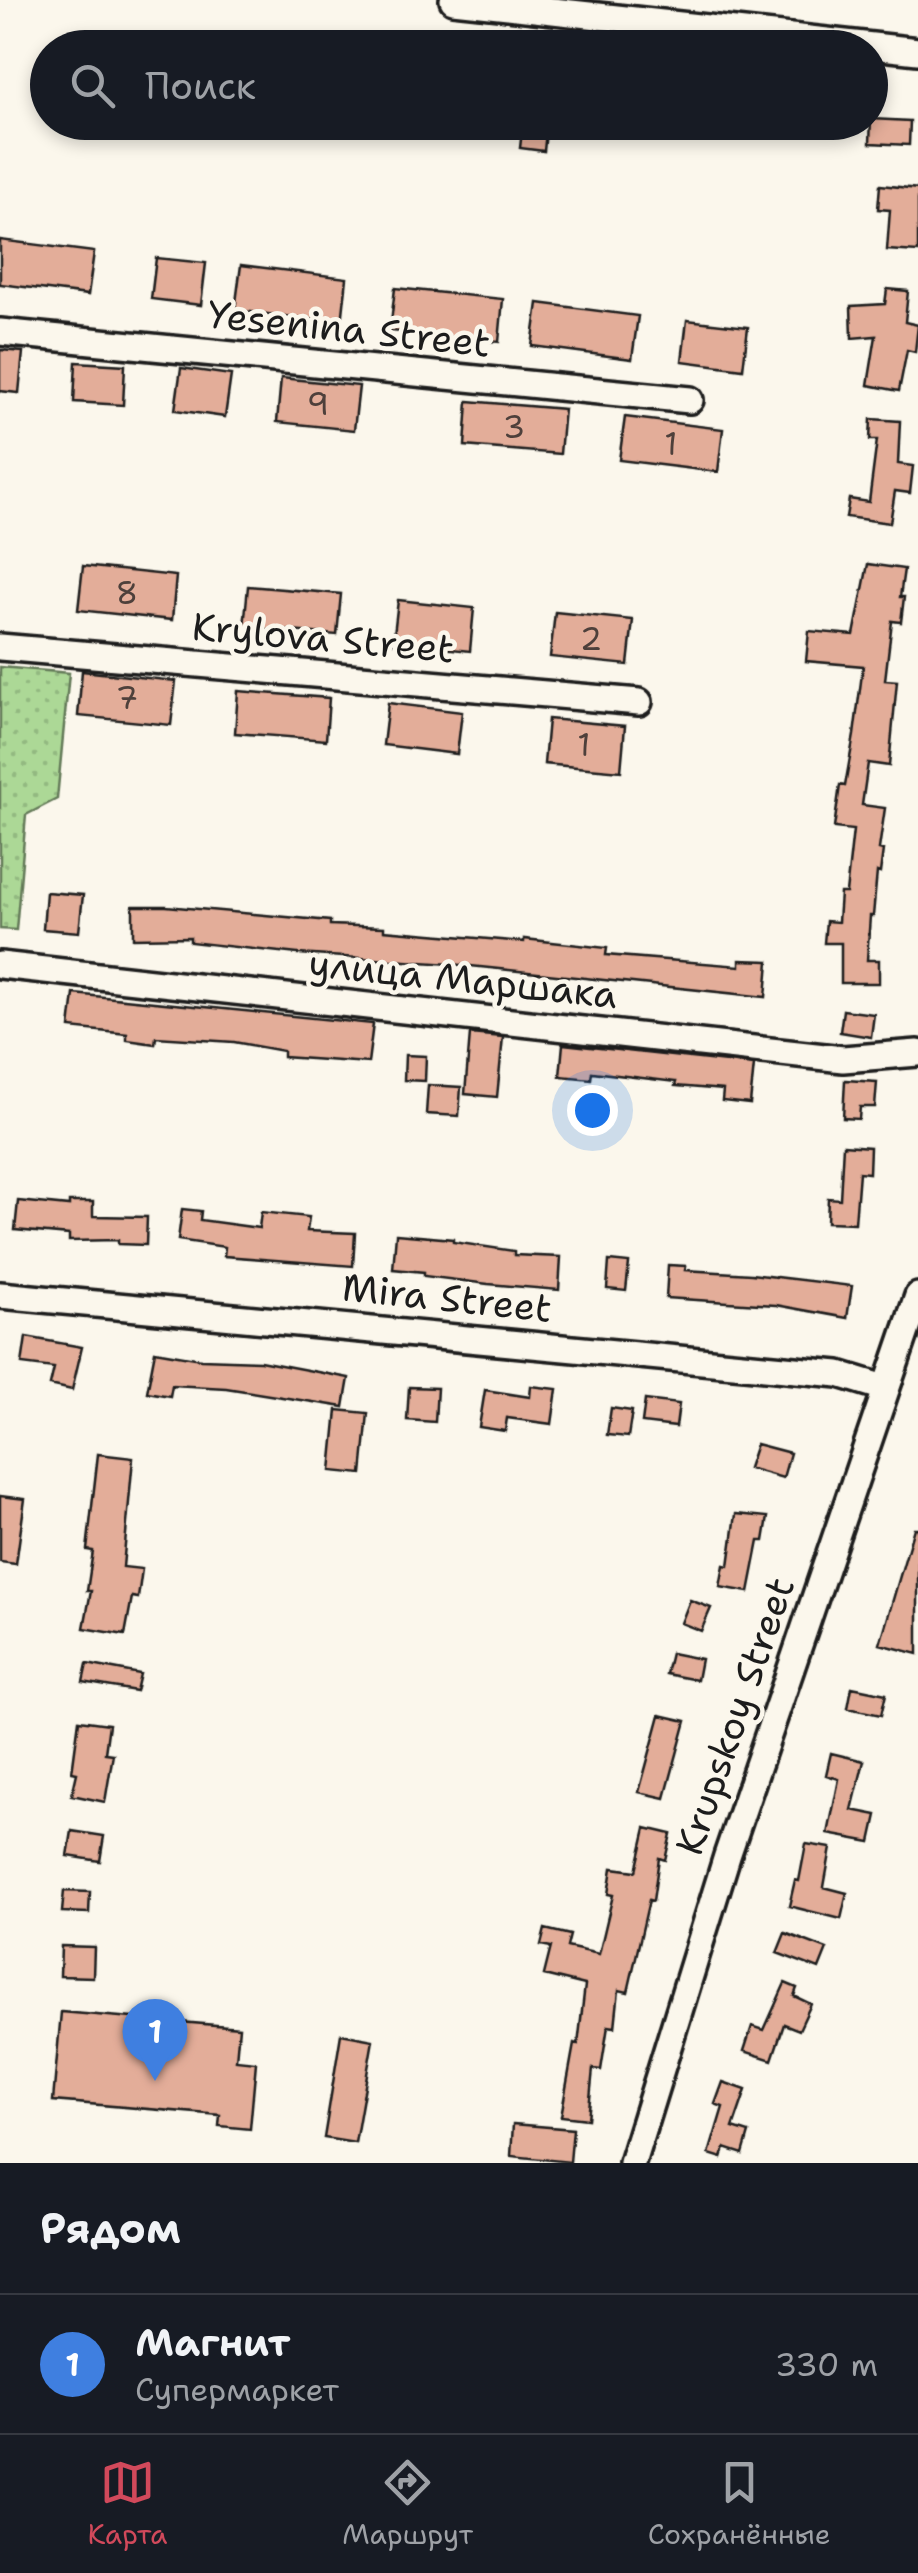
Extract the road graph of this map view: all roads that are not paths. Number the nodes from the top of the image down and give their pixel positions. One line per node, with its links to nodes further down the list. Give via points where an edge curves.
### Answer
1 (454, 0): 2 (street)
2 (727, 30)
3 (888, 48): 4 (street)
4 (918, 51)
5 (0, 332): 6 (street, Yesenina Street)
6 (690, 400)
7 (0, 648): 8 (street, Krylova Street)
8 (639, 702)
9 (0, 965): 10 (street, улица Маршака, via 843,1058)
10 (918, 1054)
11 (0, 1295): 13 (street, Mira Street, via 839,1374)
12 (918, 1296): 13 (street, Krupskoy Street)
13 (885, 1388): 14 (street, Krupskoy Street)
14 (632, 2163)

